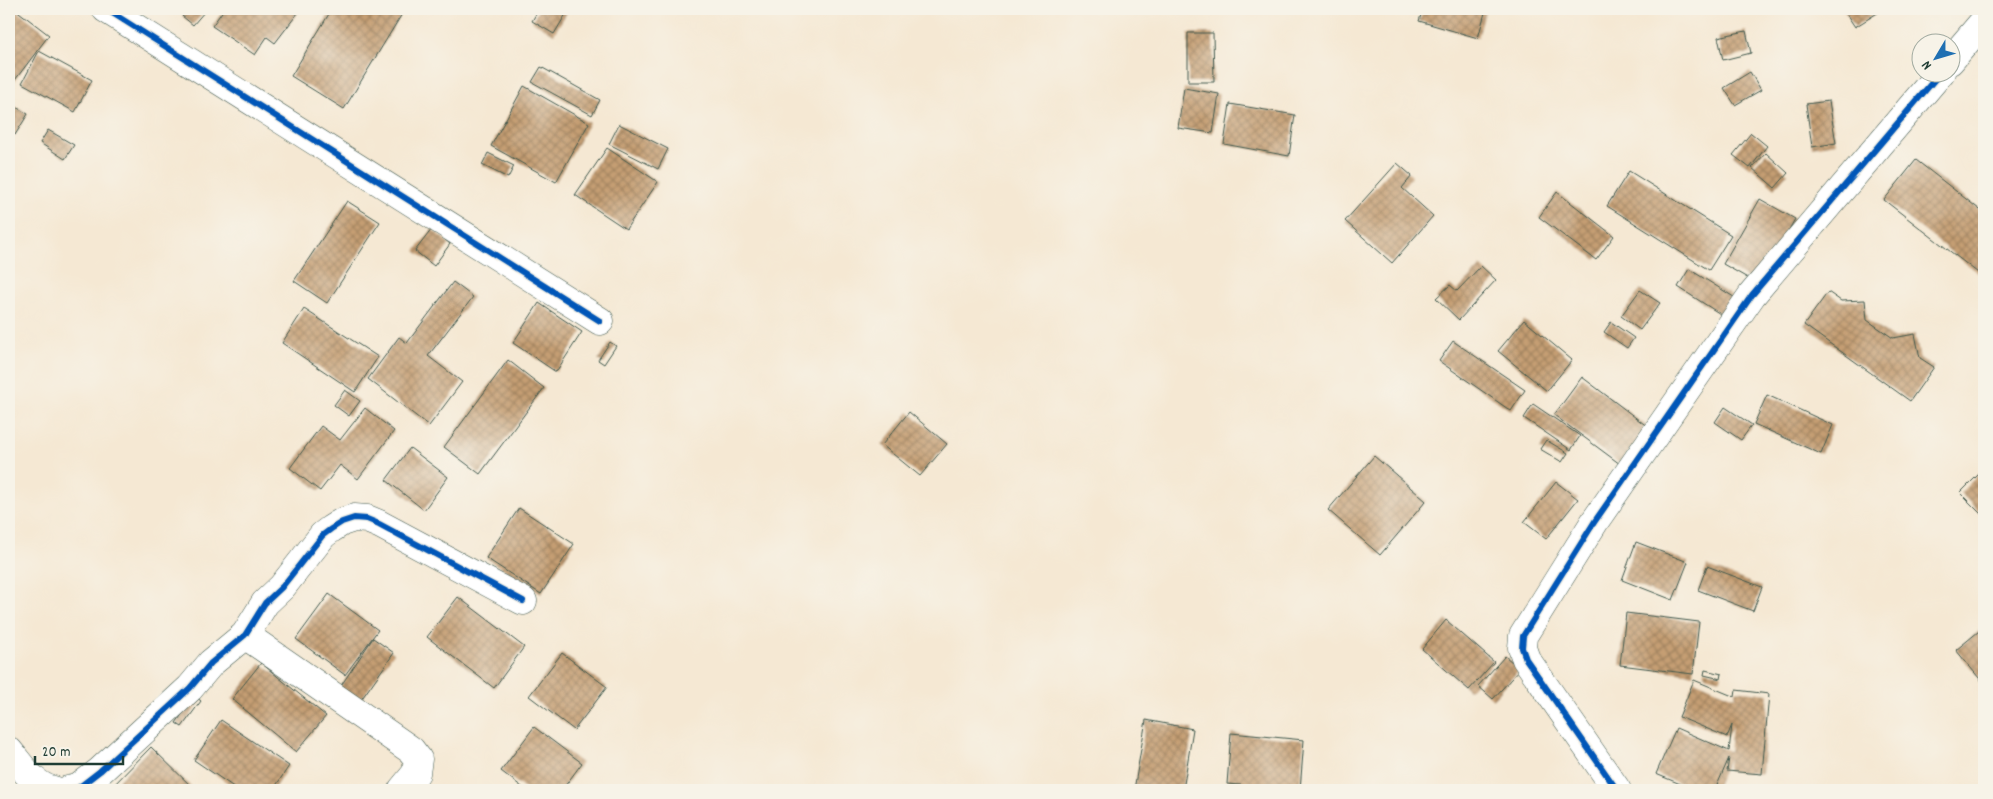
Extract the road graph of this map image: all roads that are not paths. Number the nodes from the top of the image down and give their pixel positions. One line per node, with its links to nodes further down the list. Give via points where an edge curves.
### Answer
1 (106, 9): 5 (street)
2 (1984, 21): 3 (street)
3 (1960, 49)
4 (1933, 82): 12 (street, via 1752,295 1595,521 1523,636 1522,648 1526,659)
5 (600, 322)
6 (523, 601): 7 (street, via 379,524 354,518 323,535 282,587 265,603)
7 (245, 635): 10 (street, via 211,662 190,688 100,771 78,788); 11 (street, via 411,750 418,759 416,773)
8 (9, 751): 9 (street, via 28,775 40,785)
9 (54, 790)
10 (68, 790)
11 (402, 790)
12 (1617, 790)

